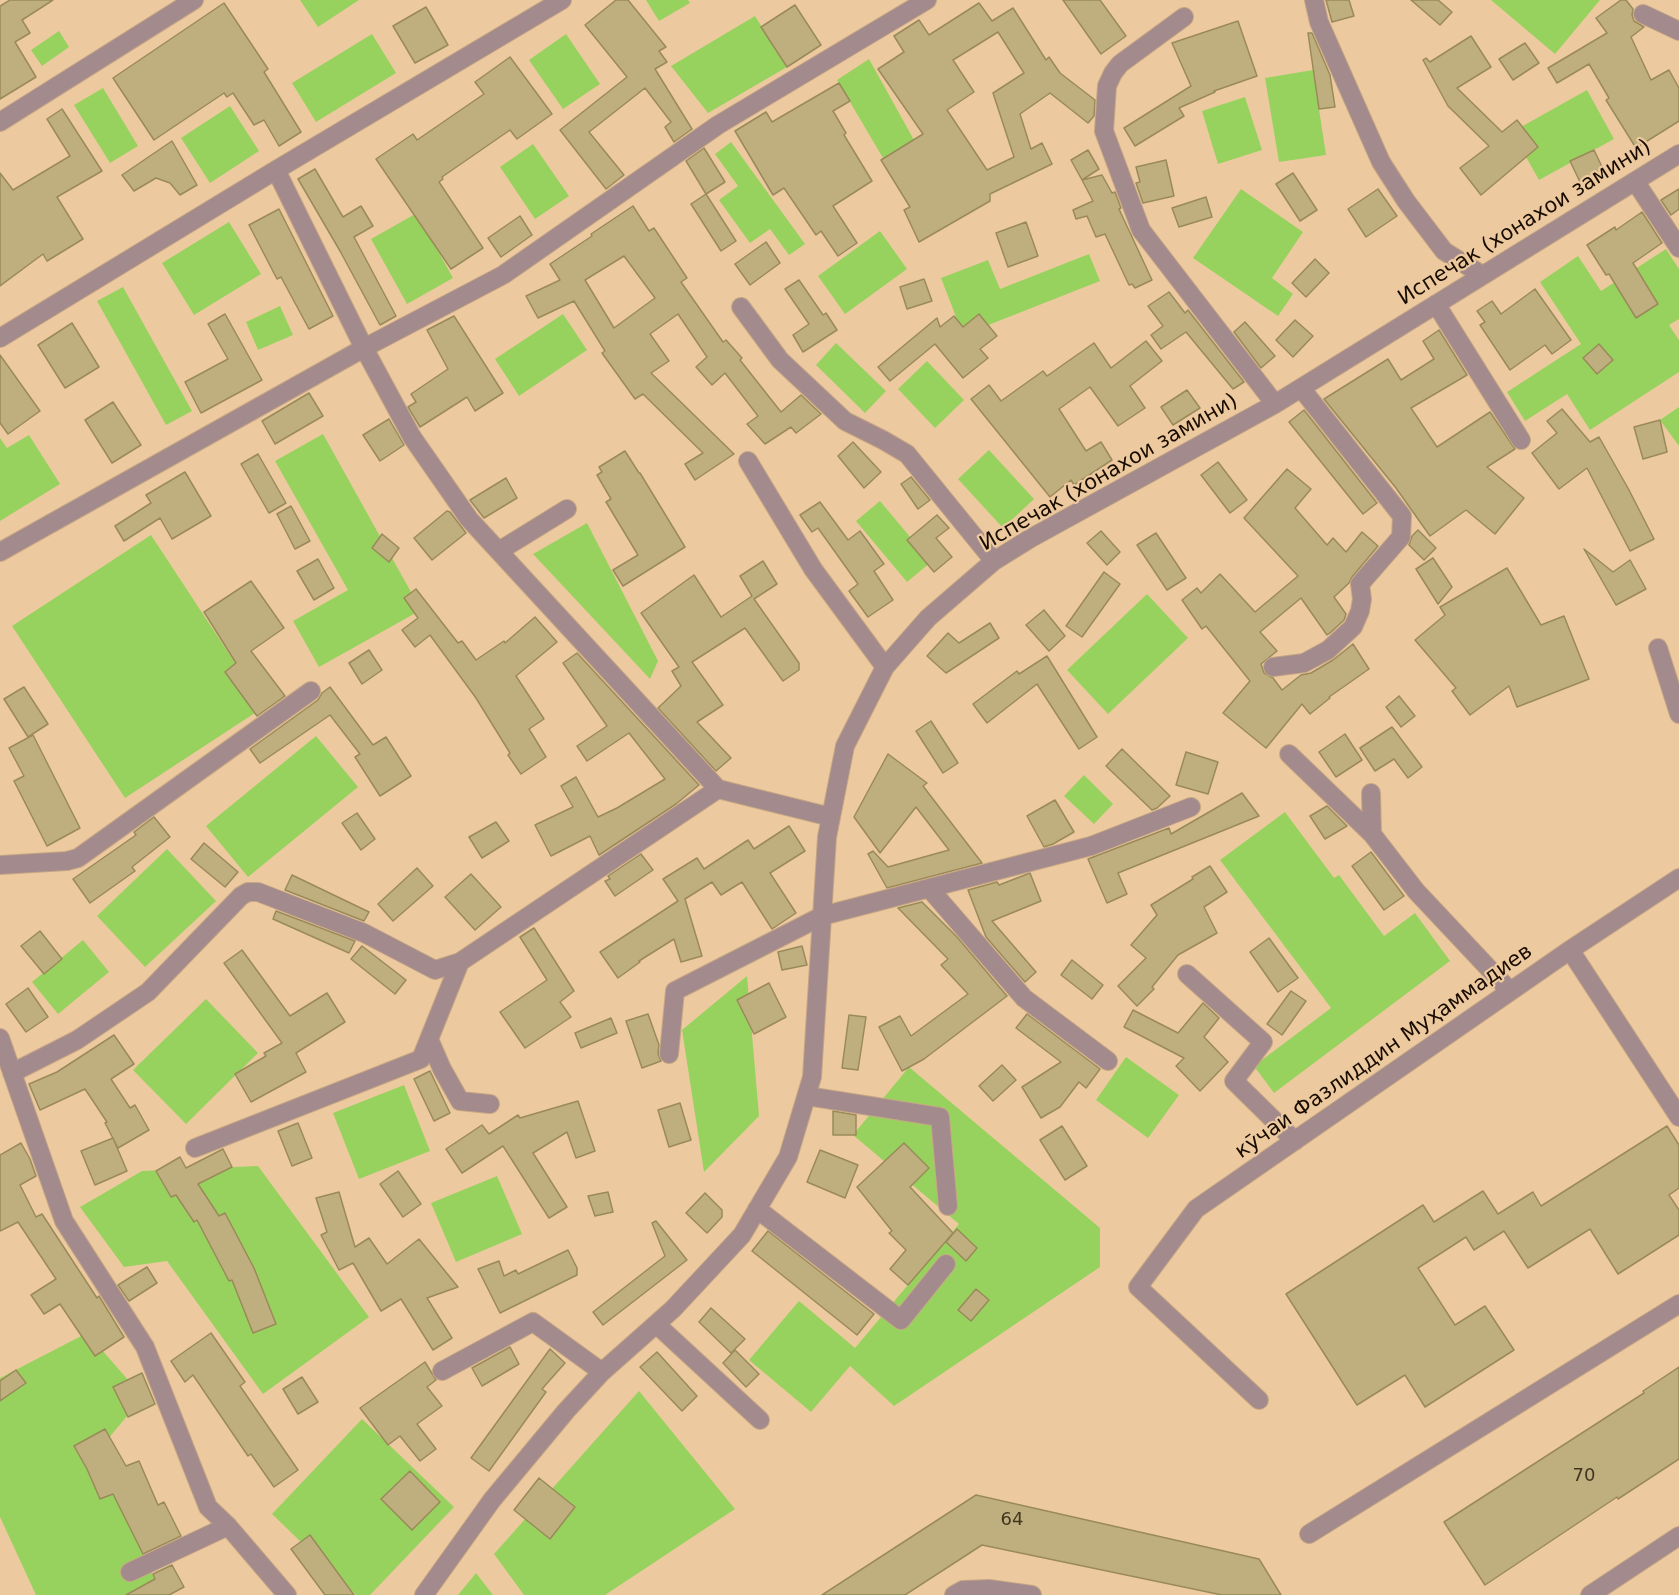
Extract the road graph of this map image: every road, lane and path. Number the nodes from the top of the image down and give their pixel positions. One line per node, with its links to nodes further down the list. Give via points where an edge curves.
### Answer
1 (194, 0): 8 (street)
2 (562, 0): 10 (street)
3 (927, 0): 17 (street, via 718,125 503,275)
4 (1314, 0): 13 (street, via 1319,22 1387,172 1444,251)
5 (1643, 14): 7 (street)
6 (1184, 17): 19 (street, via 1113,73 1107,86 1104,131 1141,230)
7 (1679, 31)
8 (0, 122)
9 (1679, 154): 11 (street, Испечак (хонахои замини))
10 (276, 170): 16 (street); 17 (street)
11 (1635, 182): 12 (street); 13 (street, Испечак (хонахои замини))
12 (1679, 248)
13 (1482, 275): 14 (street, Испечак (хонахои замини))
14 (1436, 304): 18 (street, Испечак (хонахои замини)); 20 (street)
15 (741, 307): 25 (street, via 780,360 845,421 907,454)
16 (0, 338)
17 (364, 348): 23 (street, via 412,437 469,519); 24 (street)
18 (1300, 388): 19 (street, Испечак (хонахои замини)); 28 (street, via 1402,516 1401,537 1360,584 1362,599 1353,627 1328,650 1304,663)
19 (1275, 404): 25 (street, Испечак (хонахои замини))
20 (1521, 440)
21 (748, 461): 27 (street, via 813,569)
22 (567, 509): 23 (street)
23 (499, 551): 32 (street)
24 (0, 552)
25 (994, 561): 27 (street, Испечак (хонахои замини), via 928,618)
26 (1658, 648): 30 (street)
27 (885, 667): 35 (street, Испечак (хонахои замини), via 844,746)
28 (1273, 667)
29 (311, 691): 37 (street, via 78,858)
30 (1679, 714)
31 (1289, 754): 36 (street)
32 (718, 789): 35 (street); 42 (street)
33 (1371, 793): 36 (street)
34 (1191, 807): 39 (street, via 1091,846)
35 (831, 817): 40 (street, Испечак (хонахои замини))
36 (1372, 834): 44 (street, via 1416,891)
37 (0, 865)
38 (1679, 878): 41 (street, кӯчаи Фазлиддин Муҳаммадиев)
39 (929, 888): 40 (street); 48 (street, via 1024,998)
40 (822, 916): 47 (street, via 675,991); 50 (street, Испечак (хонахои замини), via 812,1077)
41 (1570, 950): 44 (street, кӯчаи Фазлиддин Муҳаммадиев); 52 (street)
42 (460, 962): 46 (street); 49 (street, via 435,970 364,933 258,892 248,892 148,992 77,1040)
43 (1186, 974): 53 (street, via 1263,1042 1234,1081)
44 (1510, 992): 53 (street, кӯчаи Фазлиддин Муҳаммадиев)
45 (0, 1038): 49 (street)
46 (429, 1039): 51 (street, via 460,1101); 54 (street, via 421,1059)
47 (669, 1054)
48 (1108, 1061)
49 (12, 1073): 64 (street, via 63,1221 145,1347 208,1507)
50 (807, 1096): 55 (street, via 940,1117); 56 (street, Испечак (хонахои замини), via 788,1157)
51 (490, 1104)
52 (1679, 1117)
53 (1295, 1141): 62 (street, кӯчаи Фазлиддин Муҳаммадиев, via 1196,1209 1138,1287)
54 (195, 1148)
55 (948, 1206)
56 (758, 1209): 57 (street, via 901,1320); 59 (street, Испечак (хонахои замини), via 742,1235)
57 (946, 1264)
58 (1679, 1304): 65 (street)
59 (656, 1324): 61 (street, Испечак (хонахои замини)); 63 (street)
60 (442, 1371): 61 (street, via 533,1322)
61 (602, 1372): 70 (street, Испечак (хонахои замини), via 492,1500)
62 (1259, 1400)
63 (760, 1419)
64 (228, 1526): 67 (street); 69 (street)
65 (1309, 1534)
66 (1679, 1536): 72 (street)
67 (130, 1572)
68 (1026, 1594): 71 (street, via 989,1589 963,1590)
69 (287, 1595)
70 (424, 1595)
71 (954, 1595)
72 (1590, 1595)

